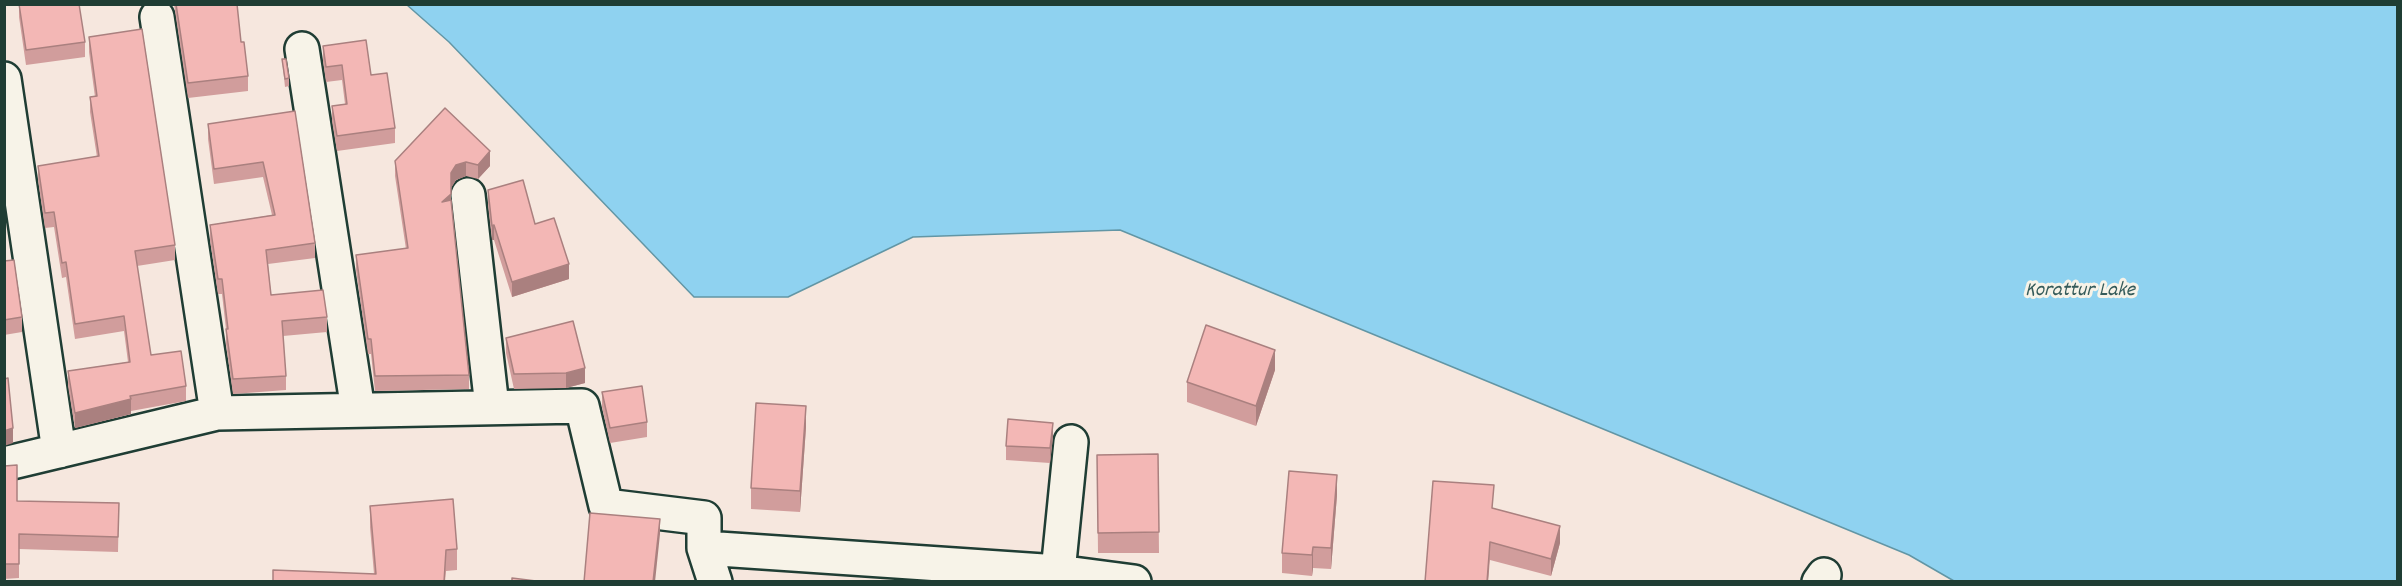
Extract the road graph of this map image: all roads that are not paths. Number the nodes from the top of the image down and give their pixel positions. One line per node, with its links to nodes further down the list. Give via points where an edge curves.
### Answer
1 (157, 17): 7 (street)
2 (302, 49): 6 (street)
3 (4, 79): 9 (street)
4 (468, 195): 5 (street)
5 (492, 407): 6 (street); 11 (street, via 582,406 606,506 704,518)
6 (358, 410): 7 (street)
7 (217, 413): 9 (street)
8 (1071, 442): 13 (street)
9 (59, 452): 10 (street)
10 (4, 464)
11 (704, 548): 12 (street); 14 (street)
12 (904, 572): 13 (street)
13 (1058, 572): 15 (street)
14 (715, 582)
15 (1134, 582)

